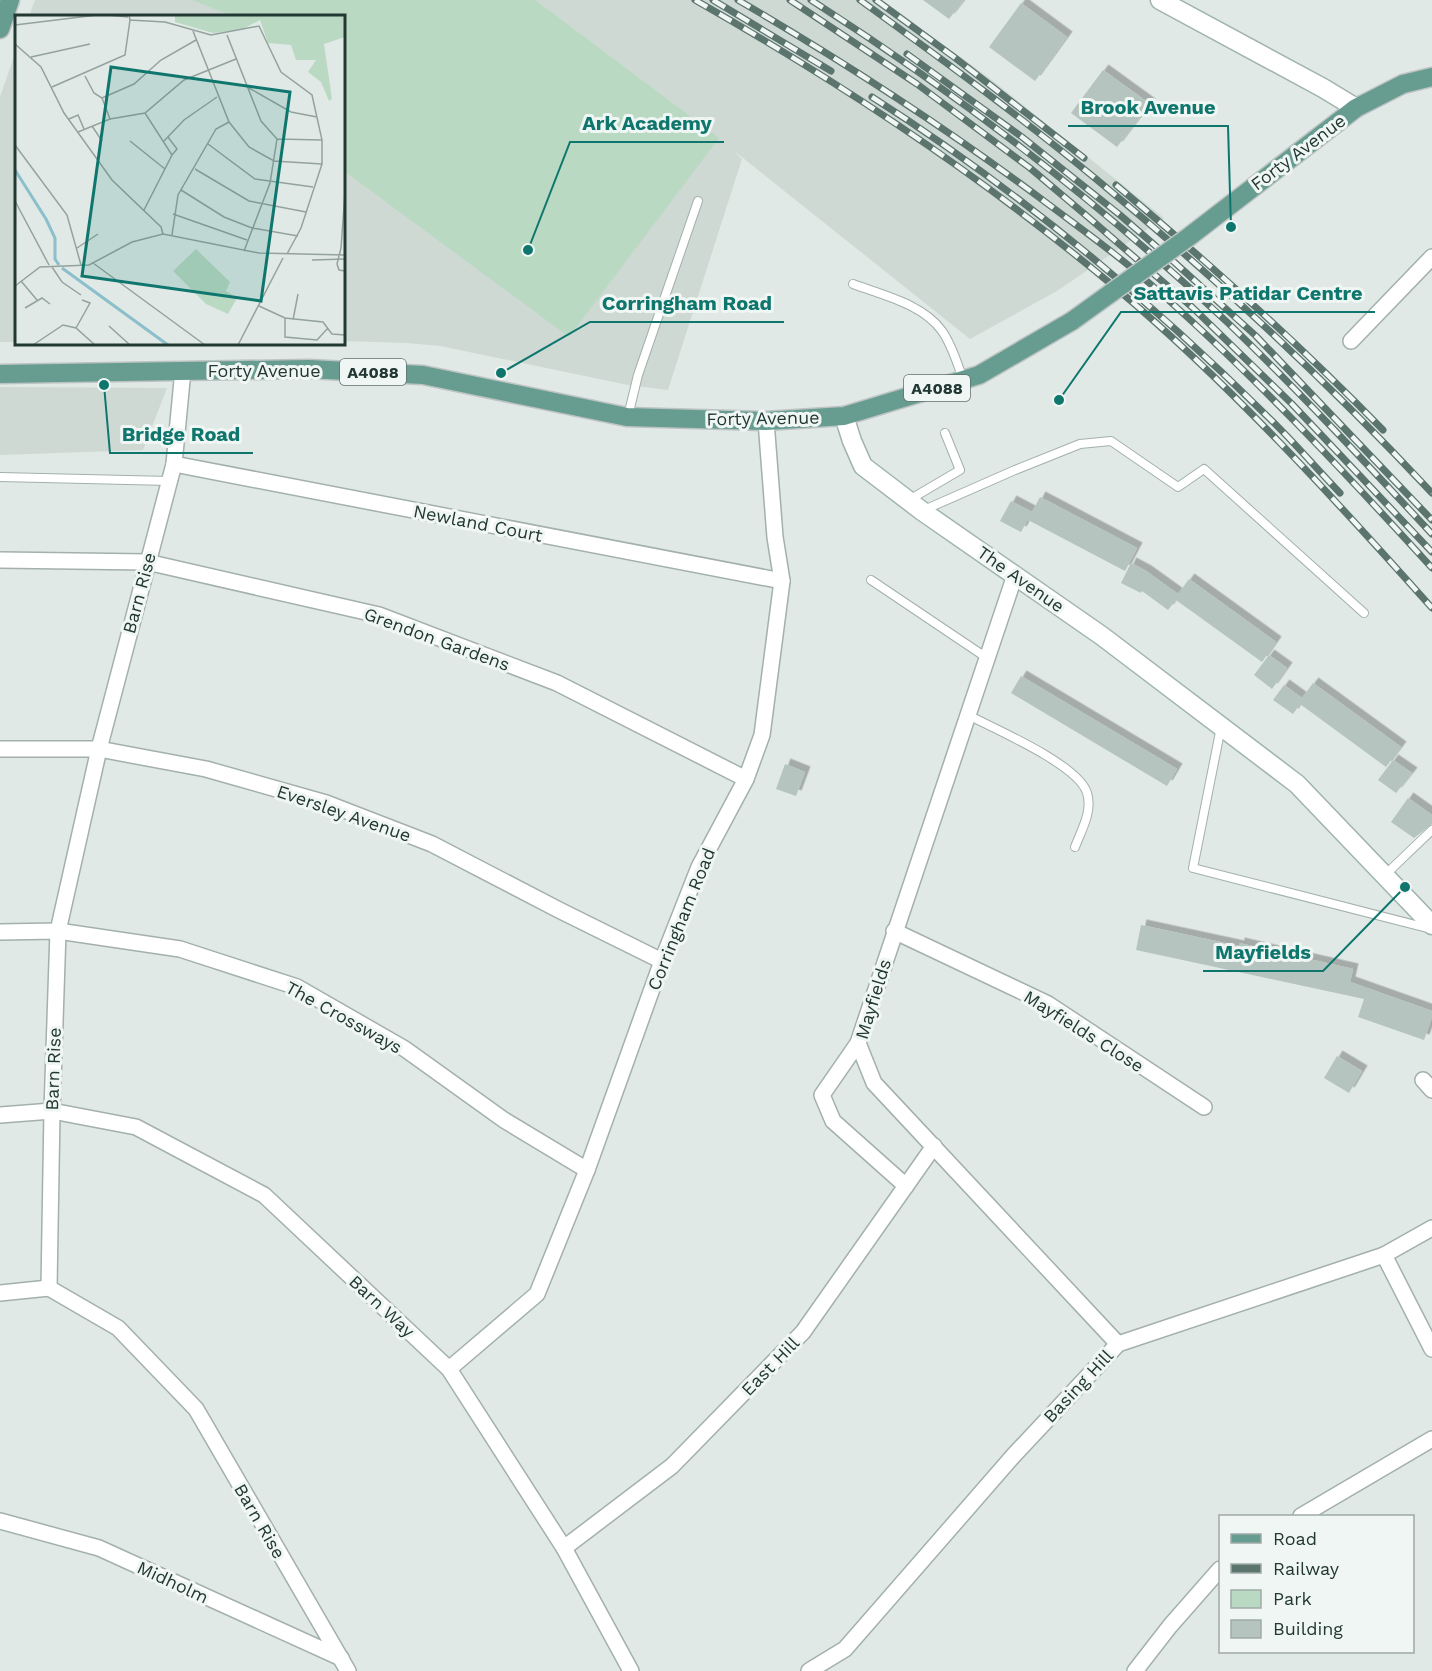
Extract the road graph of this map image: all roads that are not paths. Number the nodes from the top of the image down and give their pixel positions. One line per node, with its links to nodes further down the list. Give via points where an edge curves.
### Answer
1 (10, 0): 3 (main road)
2 (1160, 0): 5 (street)
3 (0, 29)
4 (1432, 77): 5 (main road, Forty Avenue / A4088, via 1403,84)
5 (1356, 108): 12 (main road, Forty Avenue / A4088, bridge, via 1072,321 979,375)
6 (698, 201): 14 (lane)
7 (1432, 257): 9 (street)
8 (853, 284): 12 (lane, via 928,316 943,332)
9 (1351, 341)
10 (183, 370): 11 (main road, Forty Avenue / A4088); 14 (main road, Forty Avenue / A4088, via 309,369 423,375); 17 (street, Barn Rise)
11 (0, 374)
12 (963, 380): 13 (main road, Forty Avenue / A4088)
13 (844, 416): 15 (main road, Forty Avenue / A4088); 20 (street, The Avenue, via 863,466)
14 (627, 417): 15 (main road, Forty Avenue / A4088)
15 (766, 421): 25 (street, Corringham Road)
16 (945, 433): 20 (lane, via 960,470)
17 (174, 464): 19 (street, Barn Rise); 25 (street, Newland Court)
18 (0, 477): 19 (lane)
19 (170, 481): 22 (street, Barn Rise)
20 (915, 506): 23 (street, The Avenue); 26 (lane, via 1080,444 1111,441 1178,487 1204,469)
21 (0, 560): 22 (street, Grendon Gardens)
22 (147, 562): 31 (street, Barn Rise); 32 (street, Grendon Gardens, via 379,615 557,683)
23 (1015, 575): 27 (street, Mayfields); 29 (street, The Avenue)
24 (871, 580): 27 (lane)
25 (782, 581): 32 (street, Corringham Road, via 762,735)
26 (1364, 613)
27 (987, 658): 28 (street, Mayfields)
28 (968, 715): 34 (lane, via 1050,758 1081,781 1089,809); 38 (street, Mayfields)
29 (1221, 725): 35 (street, The Avenue, via 1297,784); 36 (lane, The Avenue, via 1193,868)
30 (0, 748): 31 (street, Eversley Avenue)
31 (99, 749): 37 (street, Barn Rise); 40 (street, Eversley Avenue, via 206,769 326,803 432,844)
32 (746, 779): 40 (street, Corringham Road, via 699,867)
33 (1432, 830): 35 (lane)
34 (1075, 847)
35 (1384, 875): 36 (street, The Avenue)
36 (1432, 927)
37 (58, 931): 39 (street, The Crossways); 43 (street, Barn Rise); 46 (street, The Crossways, via 180,949 297,987 405,1050 504,1120)
38 (894, 931): 41 (street, Mayfields); 42 (street, Mayfields Close, via 1048,1004)
39 (0, 932)
40 (662, 961): 46 (street, Corringham Road)
41 (858, 1042): 45 (street, Mayfields, via 874,1083); 47 (street, via 822,1095 833,1120)
42 (1204, 1107)
43 (52, 1112): 44 (street, Barn Way); 50 (street, Barn Rise); 54 (street, Barn Way, via 136,1127 264,1195)
44 (0, 1115)
45 (934, 1146): 47 (street, East Hill); 52 (street, Mayfields)
46 (587, 1170): 54 (street, Corringham Road, via 537,1294)
47 (906, 1186): 58 (street, East Hill, via 803,1332 672,1466)
48 (1432, 1227): 49 (street, Basing Hill)
49 (1384, 1255): 52 (street, Basing Hill); 53 (street)
50 (49, 1288): 51 (street); 60 (street, Barn Rise, via 118,1328 196,1409)
51 (0, 1293)
52 (1118, 1344): 62 (street, Basing Hill, via 1014,1455 845,1649)
53 (1432, 1350)
54 (449, 1369): 58 (street, Barn Way)
55 (1432, 1439): 56 (street)
56 (1303, 1515)
57 (0, 1521): 60 (street, Midholm, via 99,1548)
58 (564, 1548): 61 (street, Barn Way)
59 (1219, 1571): 63 (street)
60 (344, 1665)
61 (630, 1671)
62 (809, 1671)
63 (1135, 1671)

